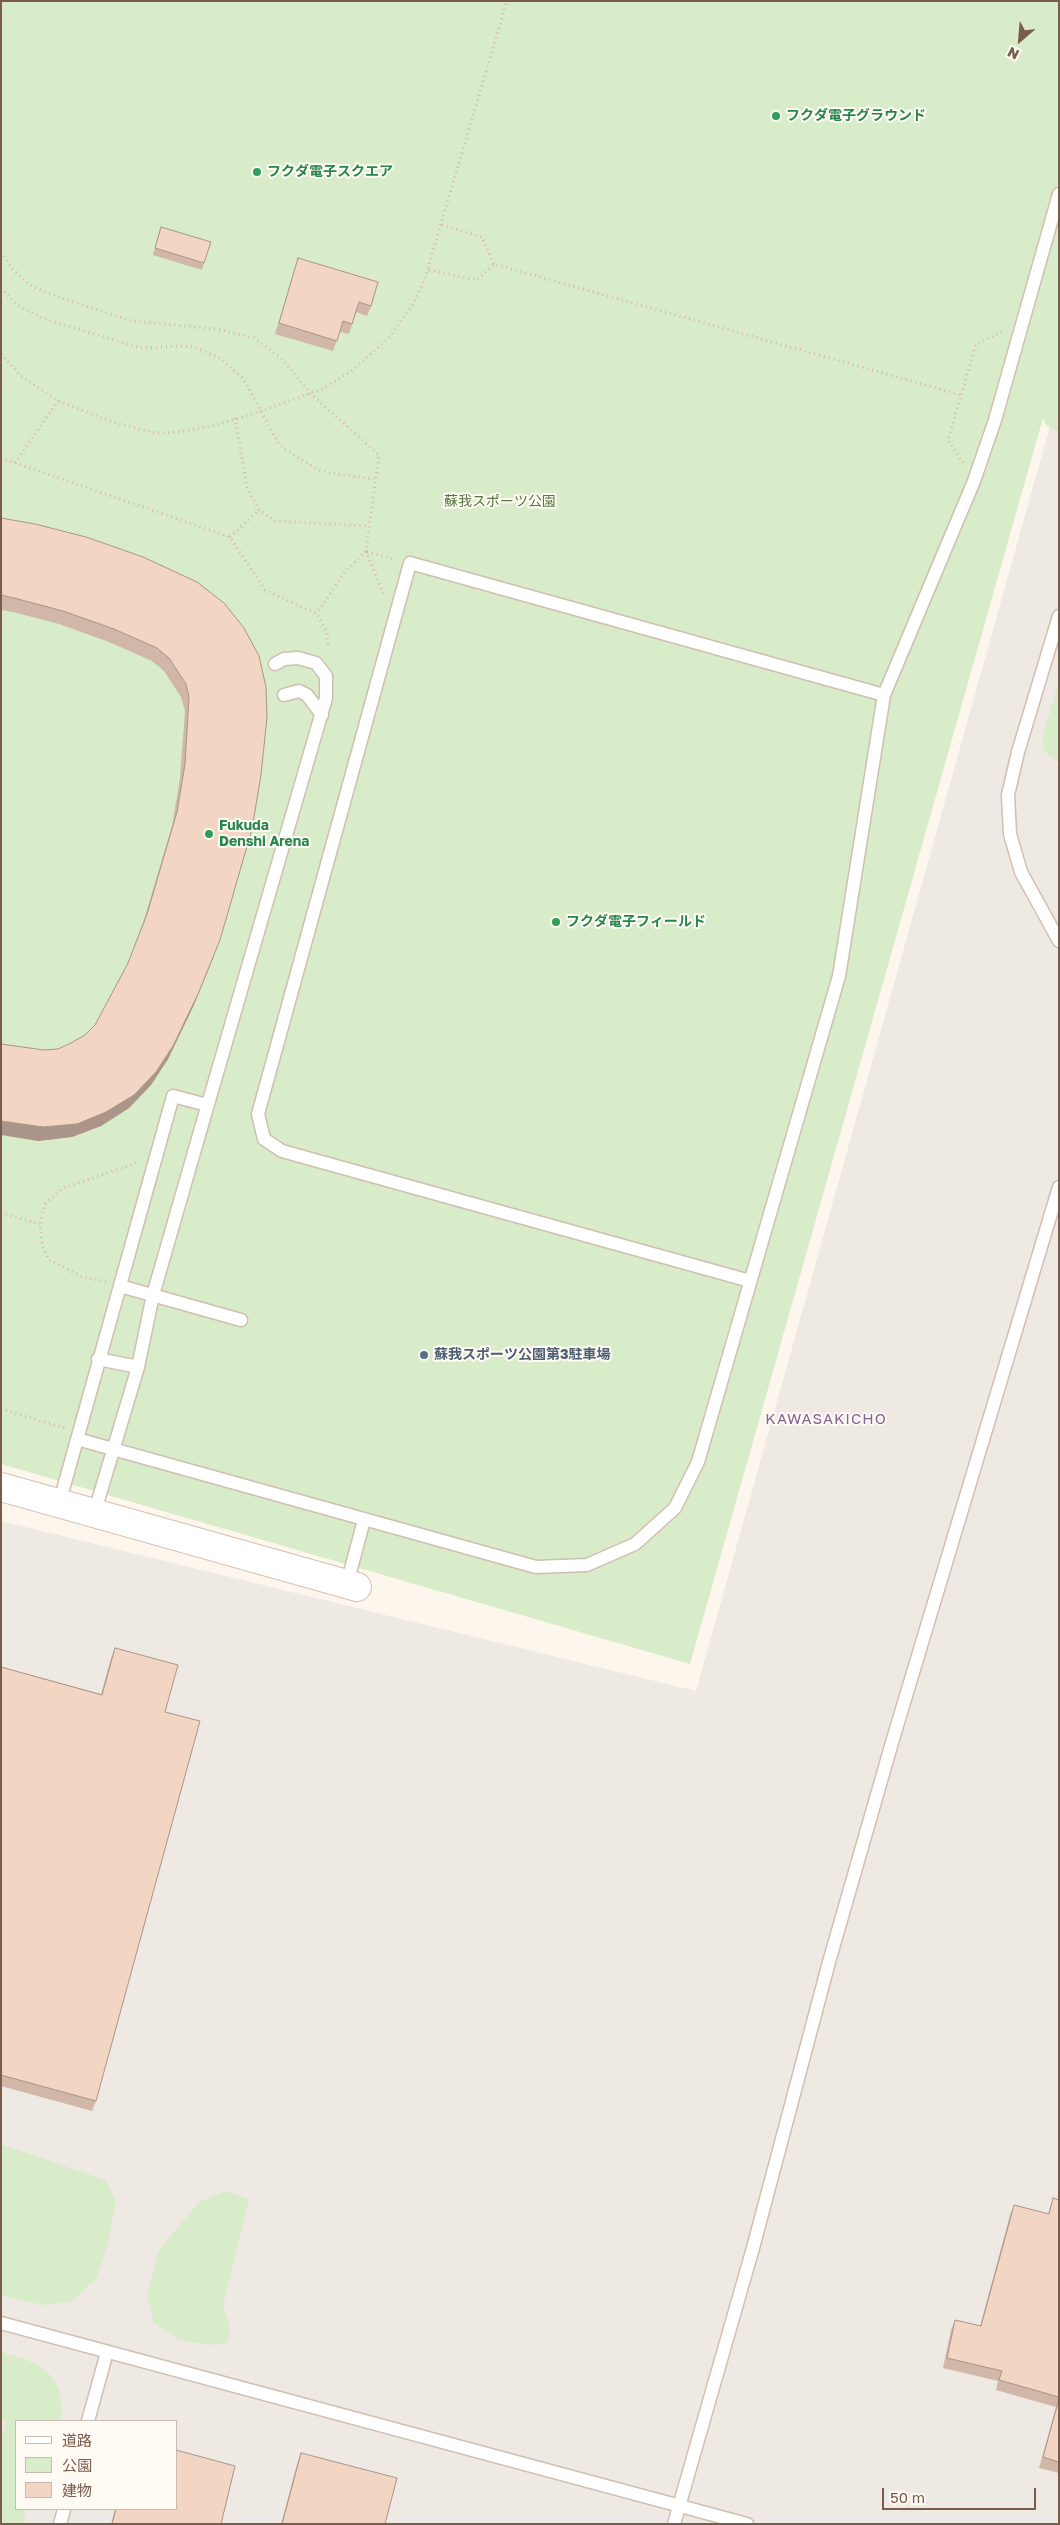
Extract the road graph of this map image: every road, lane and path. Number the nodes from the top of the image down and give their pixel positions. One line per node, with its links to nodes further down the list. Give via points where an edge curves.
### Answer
1 (507, 1): 3 (path)
2 (1059, 194): 8 (lane)
3 (442, 225): 5 (path, via 482,237); 6 (path)
4 (1, 252): 10 (path, via 23,279 58,297 132,321 218,329 254,338 282,359)
5 (494, 264): 6 (path, via 477,280); 11 (path)
6 (429, 270): 10 (path, via 409,310 380,347 337,381)
7 (1, 288): 13 (path, via 17,305 42,318 140,348 194,347 218,357 243,378)
8 (1023, 323): 11 (path, via 976,344); 18 (lane)
9 (1, 354): 12 (path, via 21,376)
10 (311, 394): 13 (path); 17 (path, via 379,455)
11 (961, 395): 18 (path, via 948,440)
12 (58, 401): 14 (path, via 112,422 155,433 180,432); 16 (path)
13 (261, 411): 14 (path); 17 (path, via 277,441 306,463 329,473)
14 (235, 418): 19 (path, via 247,488)
15 (1, 458): 16 (path)
16 (15, 463): 21 (path)
17 (374, 478): 20 (path)
18 (974, 481): 30 (lane)
19 (259, 510): 20 (path, via 275,521); 21 (path)
20 (370, 526): 22 (path)
21 (230, 537): 24 (path, via 265,590)
22 (366, 551): 23 (path); 24 (path, via 343,574); 26 (path)
23 (410, 563): 26 (lane); 30 (lane)
24 (317, 614): 27 (path, via 327,632)
25 (1059, 616): 32 (lane, via 1008,795 1010,834 1021,872)
26 (394, 620): 38 (lane, via 258,1114 264,1139 282,1151)
27 (328, 645)
28 (274, 664): 31 (lane, via 298,658 308,659 322,668 327,686)
29 (284, 695): 31 (lane, via 299,691 307,695)
30 (884, 695): 38 (lane, via 838,976)
31 (322, 715): 33 (lane)
32 (1059, 941)
33 (207, 1105): 34 (lane, via 173,1096); 40 (lane)
34 (158, 1149): 37 (path, via 129,1166 63,1188 45,1204); 39 (lane)
35 (1059, 1187): 55 (lane, via 829,1962)
36 (1, 1213): 37 (path)
37 (40, 1224): 39 (path, via 42,1245 49,1260 80,1276)
38 (750, 1281): 50 (lane, via 698,1462 675,1508 635,1544 587,1566 536,1567)
39 (120, 1286): 40 (lane); 42 (lane)
40 (153, 1295): 41 (lane); 43 (lane)
41 (241, 1320)
42 (98, 1359): 43 (lane); 45 (lane)
43 (138, 1366): 46 (lane)
44 (1, 1409): 45 (path)
45 (78, 1435): 46 (lane); 48 (lane)
46 (113, 1448): 49 (lane); 50 (lane)
47 (1, 1488): 48 (street)
48 (59, 1504): 49 (street)
49 (94, 1514): 51 (street)
50 (364, 1520): 51 (lane)
51 (352, 1585)
52 (1, 2323): 53 (lane)
53 (107, 2352): 54 (lane); 55 (lane)
54 (88, 2420)
55 (680, 2506): 58 (lane); 59 (lane)
56 (64, 2510): 57 (lane)
57 (60, 2524)
58 (674, 2524)
59 (747, 2524)

